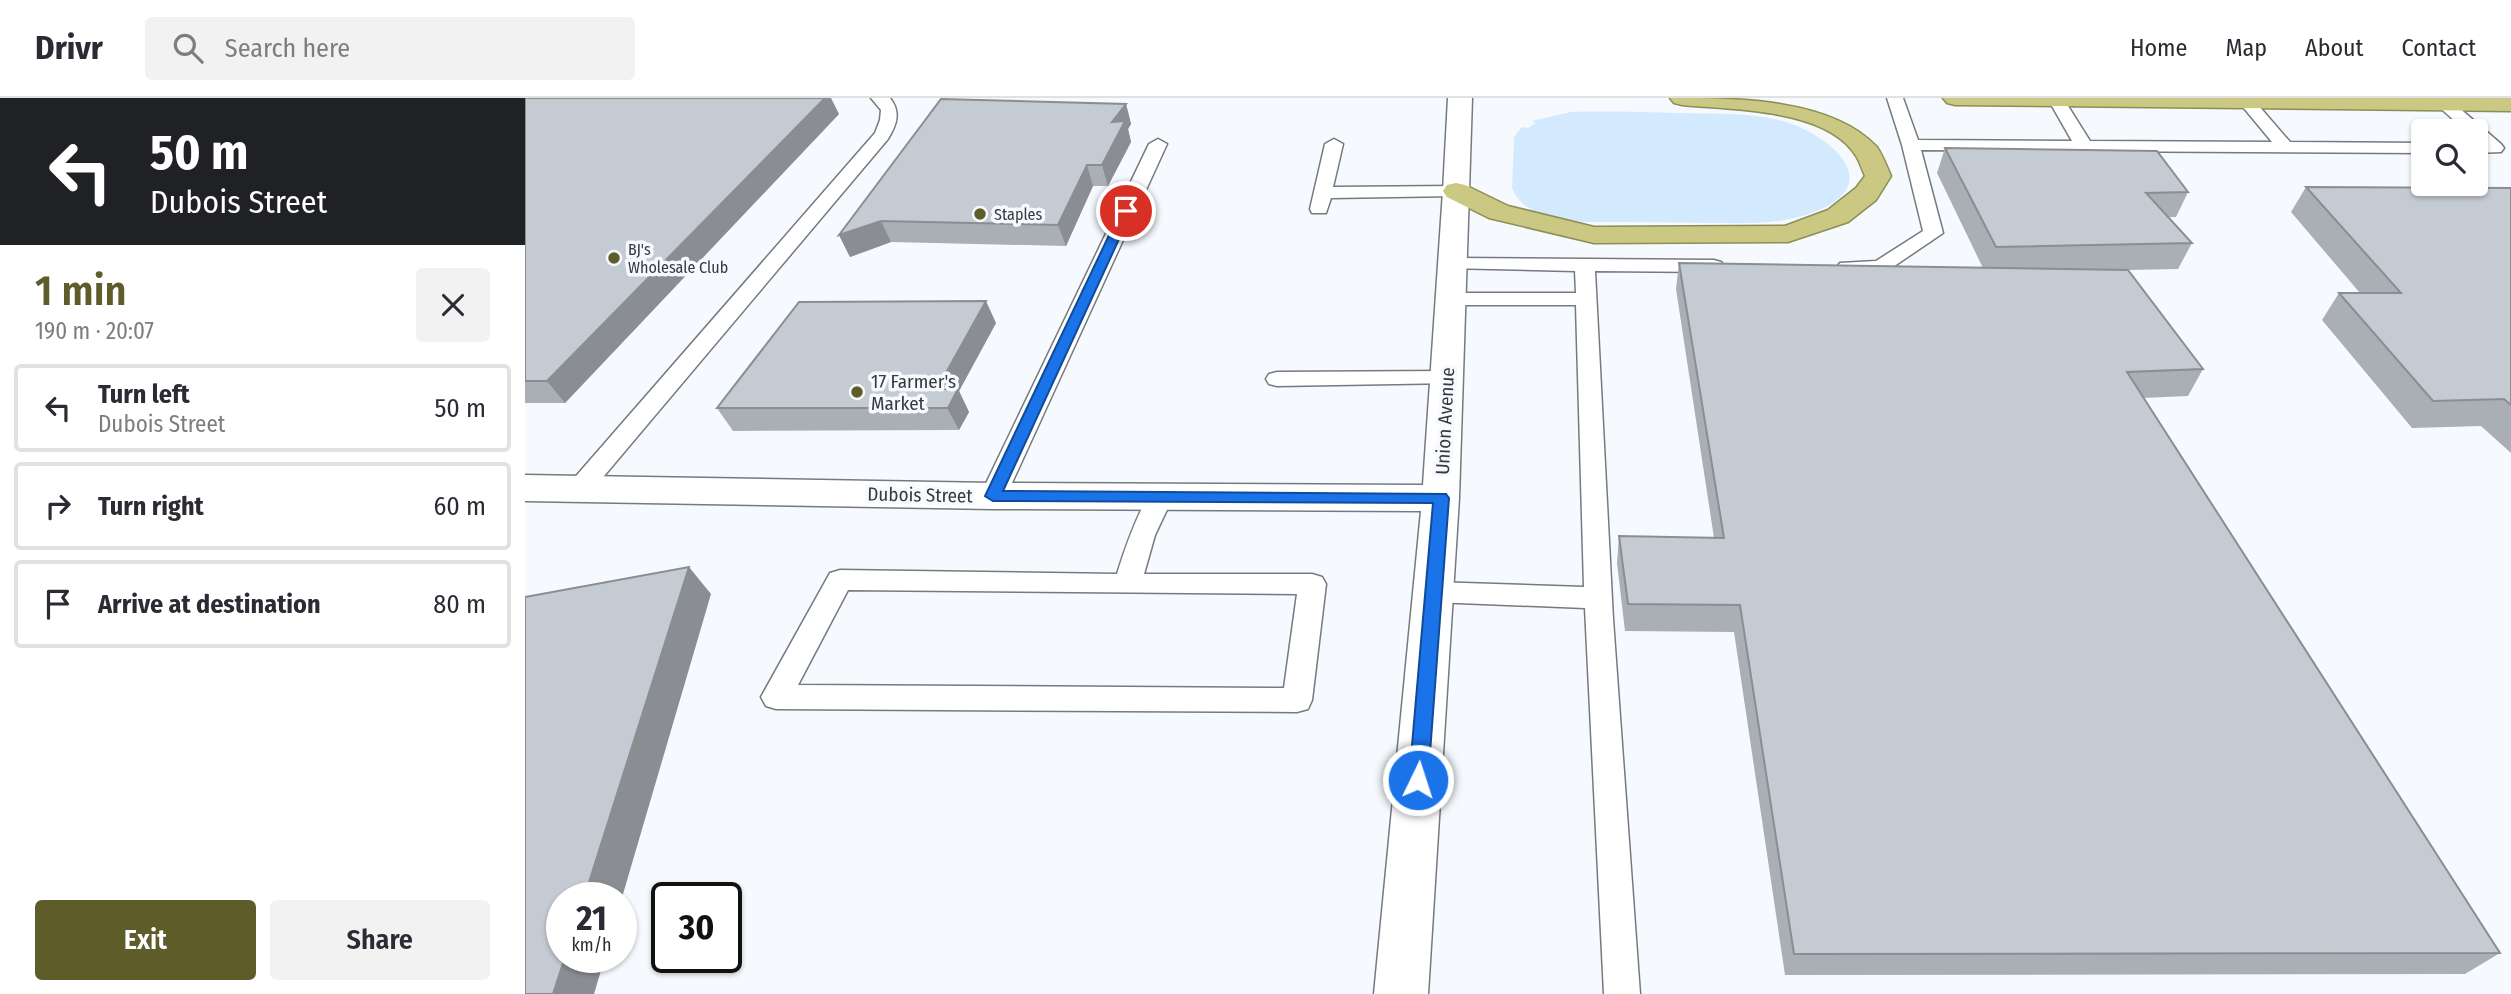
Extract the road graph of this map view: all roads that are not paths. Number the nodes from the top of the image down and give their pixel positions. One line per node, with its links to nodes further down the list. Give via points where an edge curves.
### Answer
1 (879, 98): 27 (lane, via 891,114 882,135)
2 (1460, 98): 17 (street, Union Avenue)
3 (1682, 98): 17 (highway, via 1786,109 1829,120 1857,141 1874,162 1878,176 1866,194 1838,216 1788,234 1594,235 1499,212)
4 (1895, 98): 13 (lane)
5 (1955, 98): 6 (highway)
6 (2056, 99): 7 (highway); 14 (lane)
7 (2246, 101): 8 (highway); 15 (lane)
8 (2444, 103): 9 (highway); 10 (lane)
9 (2511, 104)
10 (2462, 119)
11 (1158, 144): 28 (lane)
12 (1334, 144): 18 (lane)
13 (1911, 145): 14 (lane); 21 (lane, via 1933,233 1880,267)
14 (2084, 146): 15 (lane)
15 (2285, 147): 16 (lane)
16 (2411, 148)
17 (1456, 191): 18 (lane); 22 (street, Union Avenue)
18 (1320, 202)
19 (1585, 265): 20 (lane); 22 (lane); 23 (lane)
20 (1732, 266)
21 (1826, 267)
22 (1452, 282): 23 (lane); 24 (street, Union Avenue)
23 (1586, 299): 33 (lane)
24 (1447, 378): 25 (lane); 30 (street, Union Avenue)
25 (1277, 379)
26 (525, 488): 27 (street, Dubois Street)
27 (579, 489): 28 (street, Dubois Street)
28 (993, 496): 29 (street, Dubois Street)
29 (1160, 497): 30 (street, Dubois Street); 31 (lane)
30 (1441, 498): 32 (street, Union Avenue)
31 (1127, 584): 31 (lane, via 1312,584 1297,700 776,697 840,580)
32 (1433, 593): 33 (lane); 34 (street, Union Avenue)
33 (1598, 598): 35 (lane)
34 (1401, 994)
35 (1622, 994)

